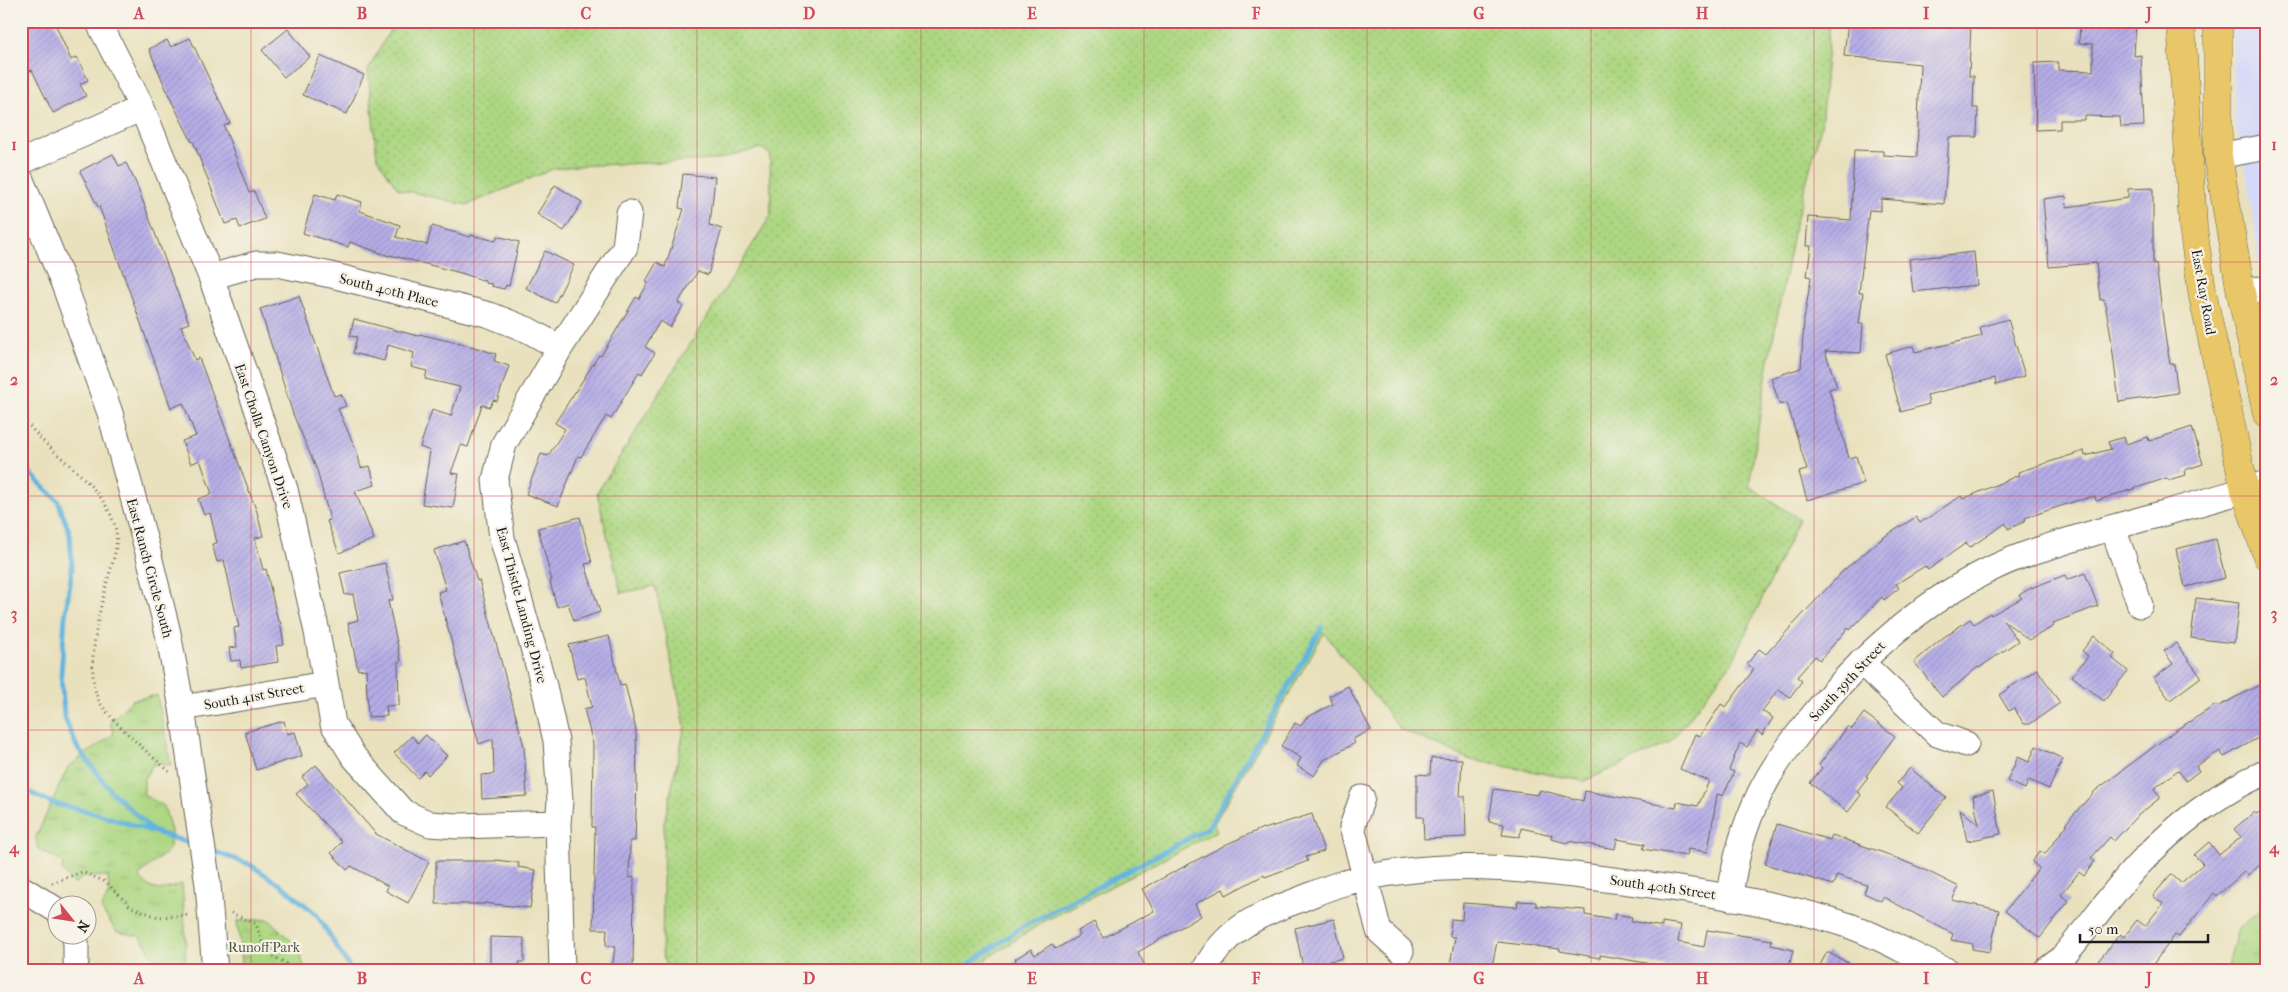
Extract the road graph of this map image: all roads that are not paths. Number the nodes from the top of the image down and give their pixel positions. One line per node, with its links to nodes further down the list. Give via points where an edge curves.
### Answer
1 (98, 21): 4 (street, East Cholla Canyon Drive)
2 (2181, 21): 14 (main road, East Ray Road, via 2193,228 2203,297)
3 (2218, 21): 6 (main road)
4 (142, 108): 7 (street); 10 (street, East Cholla Canyon Drive)
5 (2267, 147): 6 (street)
6 (2218, 156): 11 (main road)
7 (21, 162)
8 (21, 180): 20 (street, East Ranch Circle South, via 65,287 110,413 164,614)
9 (629, 213): 12 (street, East Thistle Landing Drive, via 625,247)
10 (211, 277): 12 (street, South 40th Place, via 256,264 277,264 490,315 528,330); 19 (street, East Cholla Canyon Drive, via 285,489)
11 (2254, 289): 13 (main road)
12 (560, 348): 24 (street, East Thistle Landing Drive, via 504,444 495,480 502,538 556,741 560,801)
13 (2267, 414)
14 (2256, 487): 15 (street, South 39th Street); 16 (main road, East Ray Road)
15 (2113, 528): 17 (street); 18 (street, South 39th Street, via 2054,544 1994,567 1921,610)
16 (2267, 556)
17 (2140, 605)
18 (1861, 662): 21 (street, via 1936,734); 26 (street, South 39th Street, via 1783,753 1760,791 1742,838)
19 (326, 684): 20 (street, South 41st Street); 24 (street, East Cholla Canyon Drive, via 333,724 354,756 403,812 439,825)
20 (182, 708): 31 (street, East Ranch Circle South, via 208,885)
21 (1966, 744)
22 (2267, 772): 35 (street, via 2223,795 2176,828 2140,863 2060,960)
23 (1362, 798): 25 (street, via 1352,827)
24 (558, 823): 32 (street, East Thistle Landing Drive)
25 (1366, 879): 26 (street, South 40th Street, via 1453,866 1518,868); 28 (street, via 1379,931); 33 (street, South 40th Street, via 1344,883 1269,911 1233,931)
26 (1730, 898): 30 (street, South 40th Street, via 1793,910 1851,926)
27 (76, 944): 29 (street)
28 (1402, 951)
29 (76, 961)
30 (1907, 962): 34 (street, South 40th Street)
31 (216, 971)
32 (562, 971)
33 (1204, 971)
34 (1948, 971)
35 (2045, 971)

